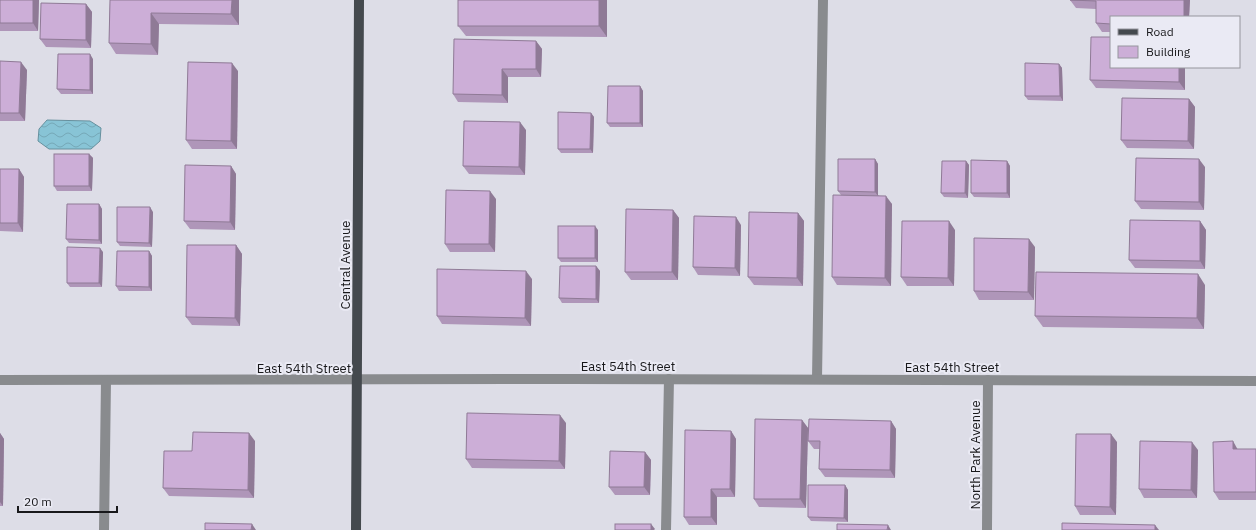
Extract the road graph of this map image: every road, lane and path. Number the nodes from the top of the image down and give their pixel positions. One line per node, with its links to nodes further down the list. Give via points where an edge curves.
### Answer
1 (359, 0): 8 (main road, Central Avenue)
2 (823, 0): 4 (street)
3 (669, 379): 4 (street, East 54th Street); 8 (street, East 54th Street); 12 (street)
4 (817, 379): 7 (street, East 54th Street)
5 (0, 380): 6 (street, East 54th Street)
6 (106, 380): 8 (street, East 54th Street); 10 (street)
7 (988, 380): 9 (street, East 54th Street); 13 (street, North Park Avenue)
8 (357, 381): 11 (main road, Central Avenue)
9 (1256, 381)
10 (104, 530)
11 (356, 530)
12 (666, 530)
13 (987, 530)

